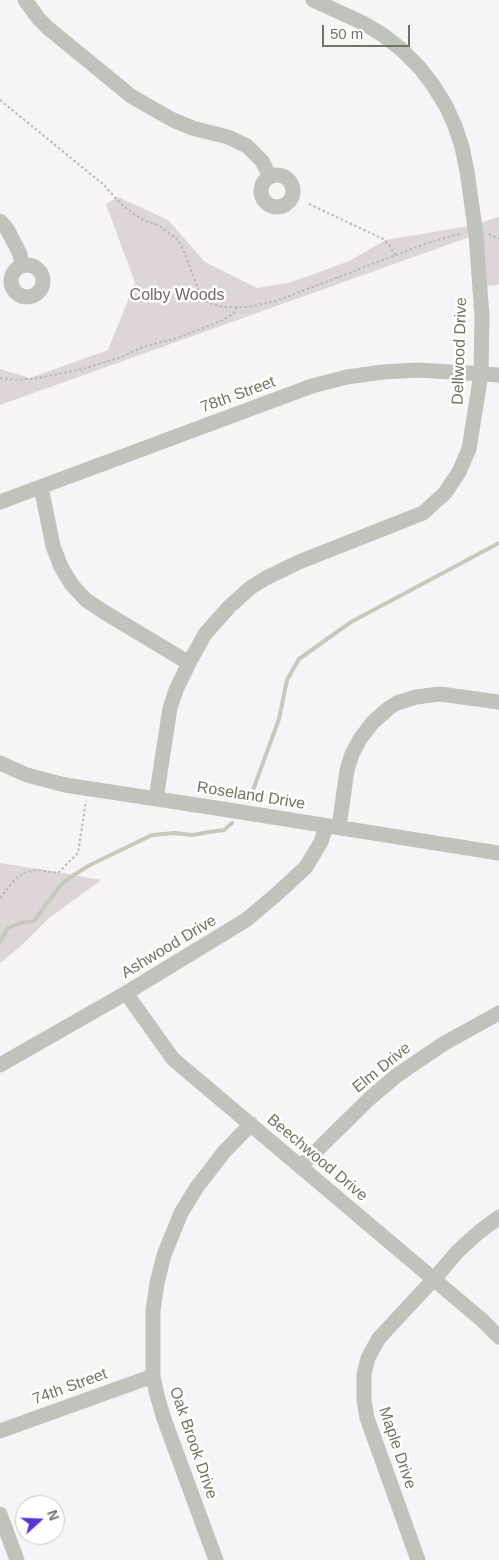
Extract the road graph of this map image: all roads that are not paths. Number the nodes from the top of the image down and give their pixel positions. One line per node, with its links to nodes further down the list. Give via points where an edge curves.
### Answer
1 (26, 0): 3 (street, via 48,28 131,96 171,119 247,146 262,161)
2 (313, 0): 6 (street, Dellwood Drive, via 363,23 402,50 434,85 446,106 462,147 476,232 482,316)
3 (270, 176)
4 (0, 221): 5 (street, via 8,229)
5 (22, 266)
6 (480, 374): 7 (street, 78th Street); 8 (street, 78th Street, via 418,370 338,379); 10 (street, Dellwood Drive, via 469,448 460,472 445,493 423,513 299,562 250,588 205,634)
7 (499, 375)
8 (41, 487): 9 (street, 78th Street); 10 (street, via 53,546 72,585 104,612)
9 (0, 502)
10 (189, 663): 13 (street, Dellwood Drive, via 170,708)
11 (499, 702): 14 (street, Ashwood Drive, via 440,694 416,697 388,708 373,722 352,754)
12 (0, 763): 13 (street, Roseland Drive, via 65,785)
13 (156, 798): 14 (street, Roseland Drive)
14 (332, 827): 15 (street, Roseland Drive); 16 (street, Ashwood Drive, via 306,867 259,910)
15 (499, 853)
16 (126, 993): 18 (street, Ashwood Drive); 19 (street, Beechwood Drive, via 173,1059)
17 (499, 1013): 20 (street, Elm Drive, via 442,1044 396,1076)
18 (0, 1065)
19 (250, 1124): 20 (street, Beechwood Drive); 24 (street, Oak Brook Drive, via 197,1187 181,1213 164,1255 153,1311)
20 (300, 1166): 22 (street, Beechwood Drive)
21 (499, 1217): 22 (street, via 458,1251)
22 (434, 1279): 23 (street, Beechwood Drive); 29 (street, Maple Drive, via 379,1338 364,1374 367,1418)
23 (499, 1337)
24 (153, 1376): 25 (street, 74th Street); 28 (street, Oak Brook Drive, via 164,1418)
25 (0, 1431)
26 (0, 1514): 27 (street)
27 (17, 1560)
28 (216, 1560)
29 (418, 1560)

